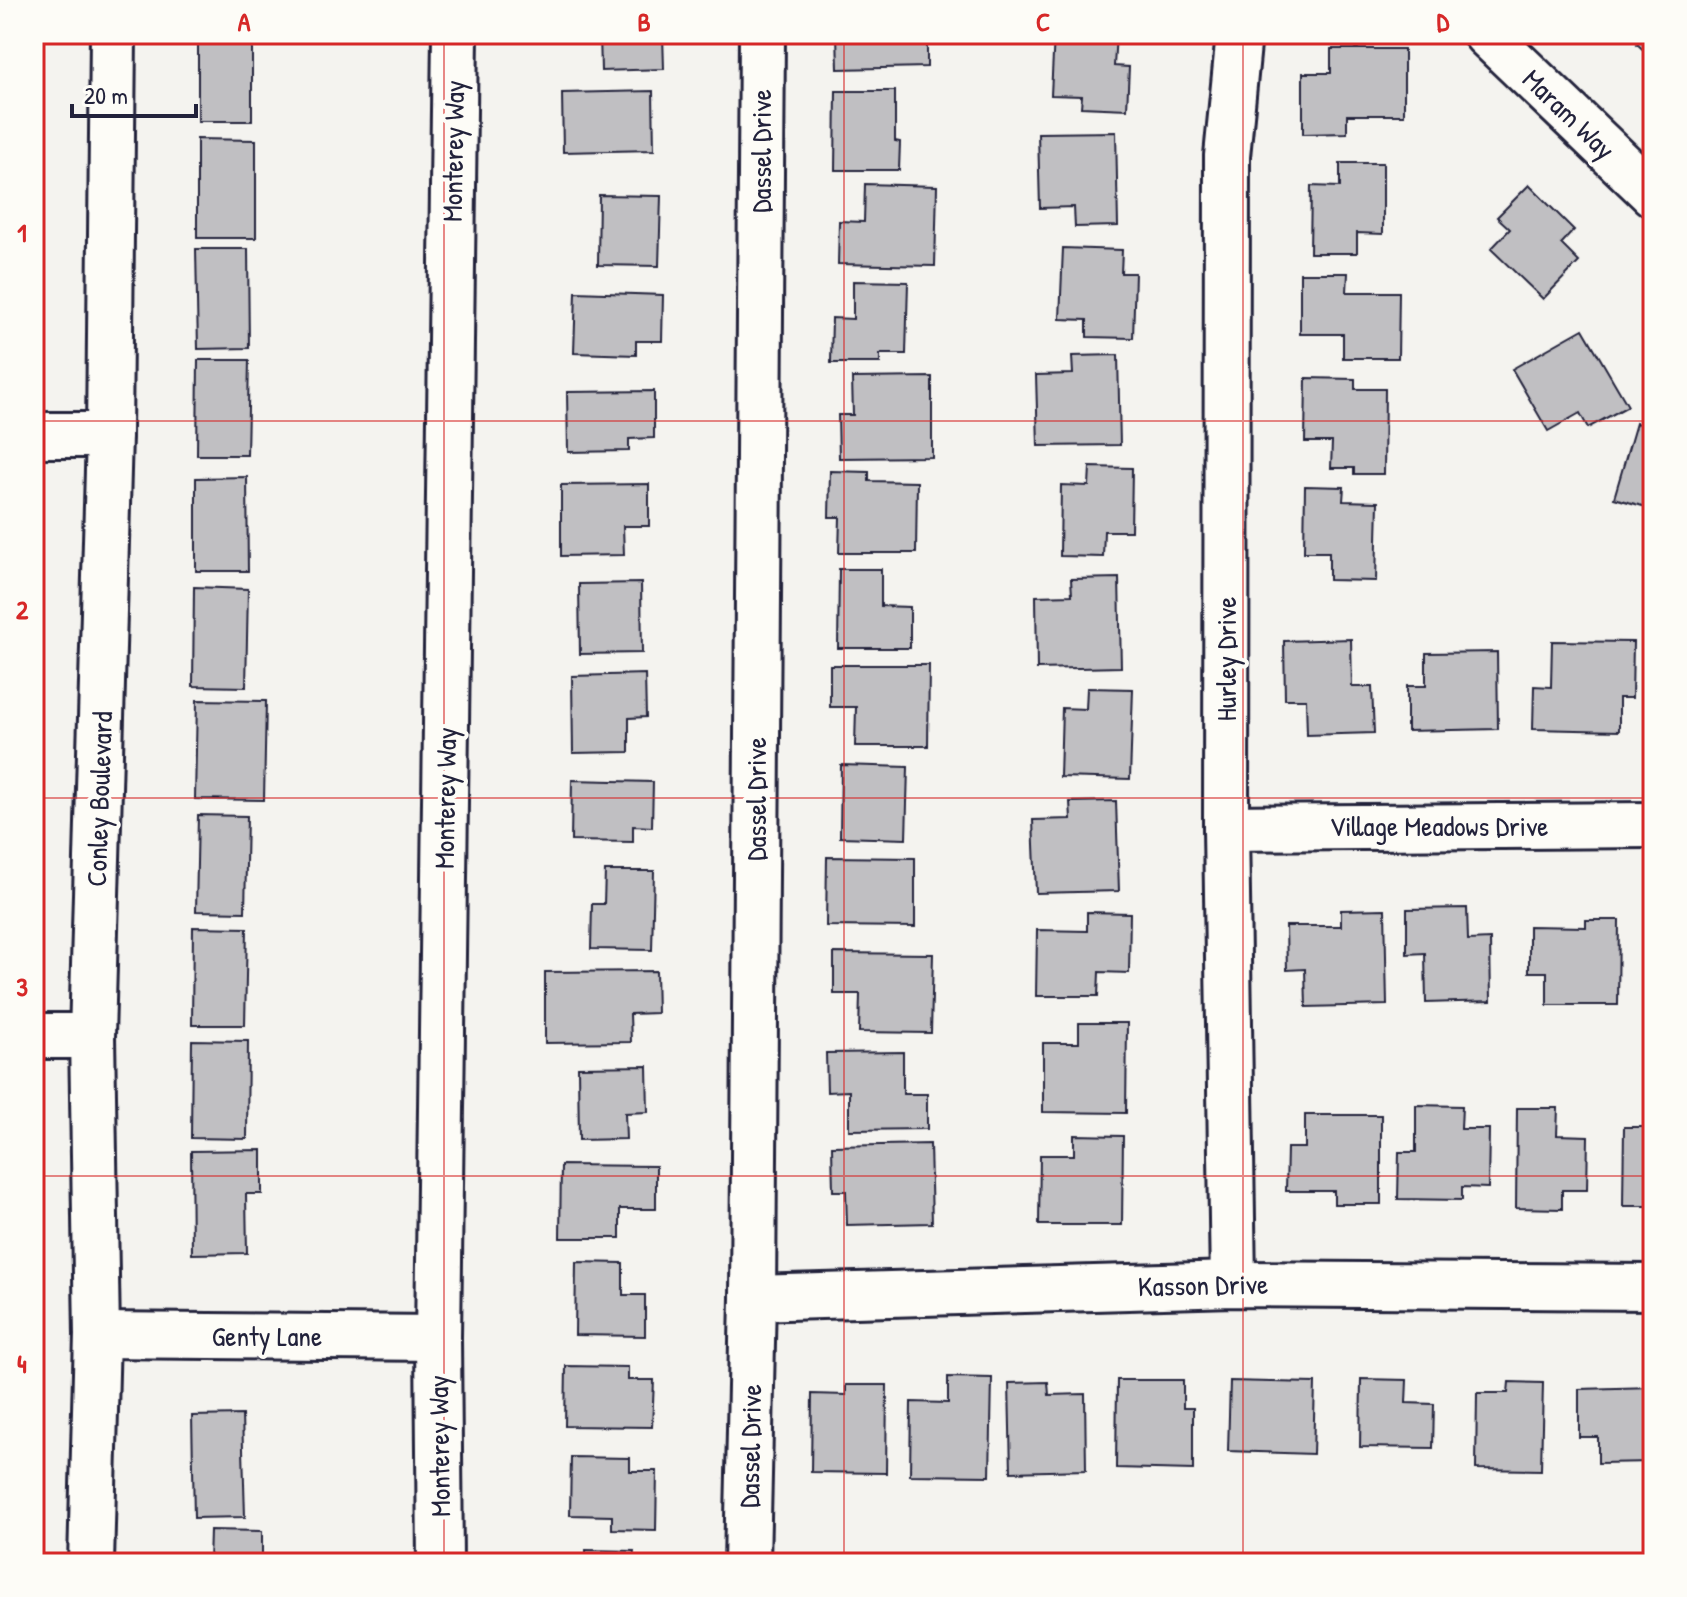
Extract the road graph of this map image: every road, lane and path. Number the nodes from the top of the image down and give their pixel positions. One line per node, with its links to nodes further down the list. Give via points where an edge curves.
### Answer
1 (113, 34): 8 (street, Conley Boulevard)
2 (455, 34): 17 (street, Monterey Way)
3 (762, 34): 15 (street, Dassel Drive)
4 (1239, 34): 10 (street, Hurley Drive, via 1227,156)
5 (1486, 34): 6 (street, Maram Way)
6 (1653, 194)
7 (34, 435): 8 (street)
8 (109, 435): 12 (street, Conley Boulevard)
9 (1653, 825): 10 (street, Village Meadows Drive)
10 (1226, 828): 13 (street, Hurley Drive)
11 (34, 1036): 12 (street)
12 (92, 1036): 16 (street, Conley Boulevard)
13 (1233, 1284): 14 (street, Kasson Drive); 15 (street, Kasson Drive)
14 (1653, 1287)
15 (753, 1298): 20 (street, Dassel Drive)
16 (97, 1335): 17 (street, Genty Lane); 18 (street, Conley Boulevard)
17 (438, 1338): 19 (street, Monterey Way)
18 (91, 1563)
19 (440, 1563)
20 (747, 1563)

